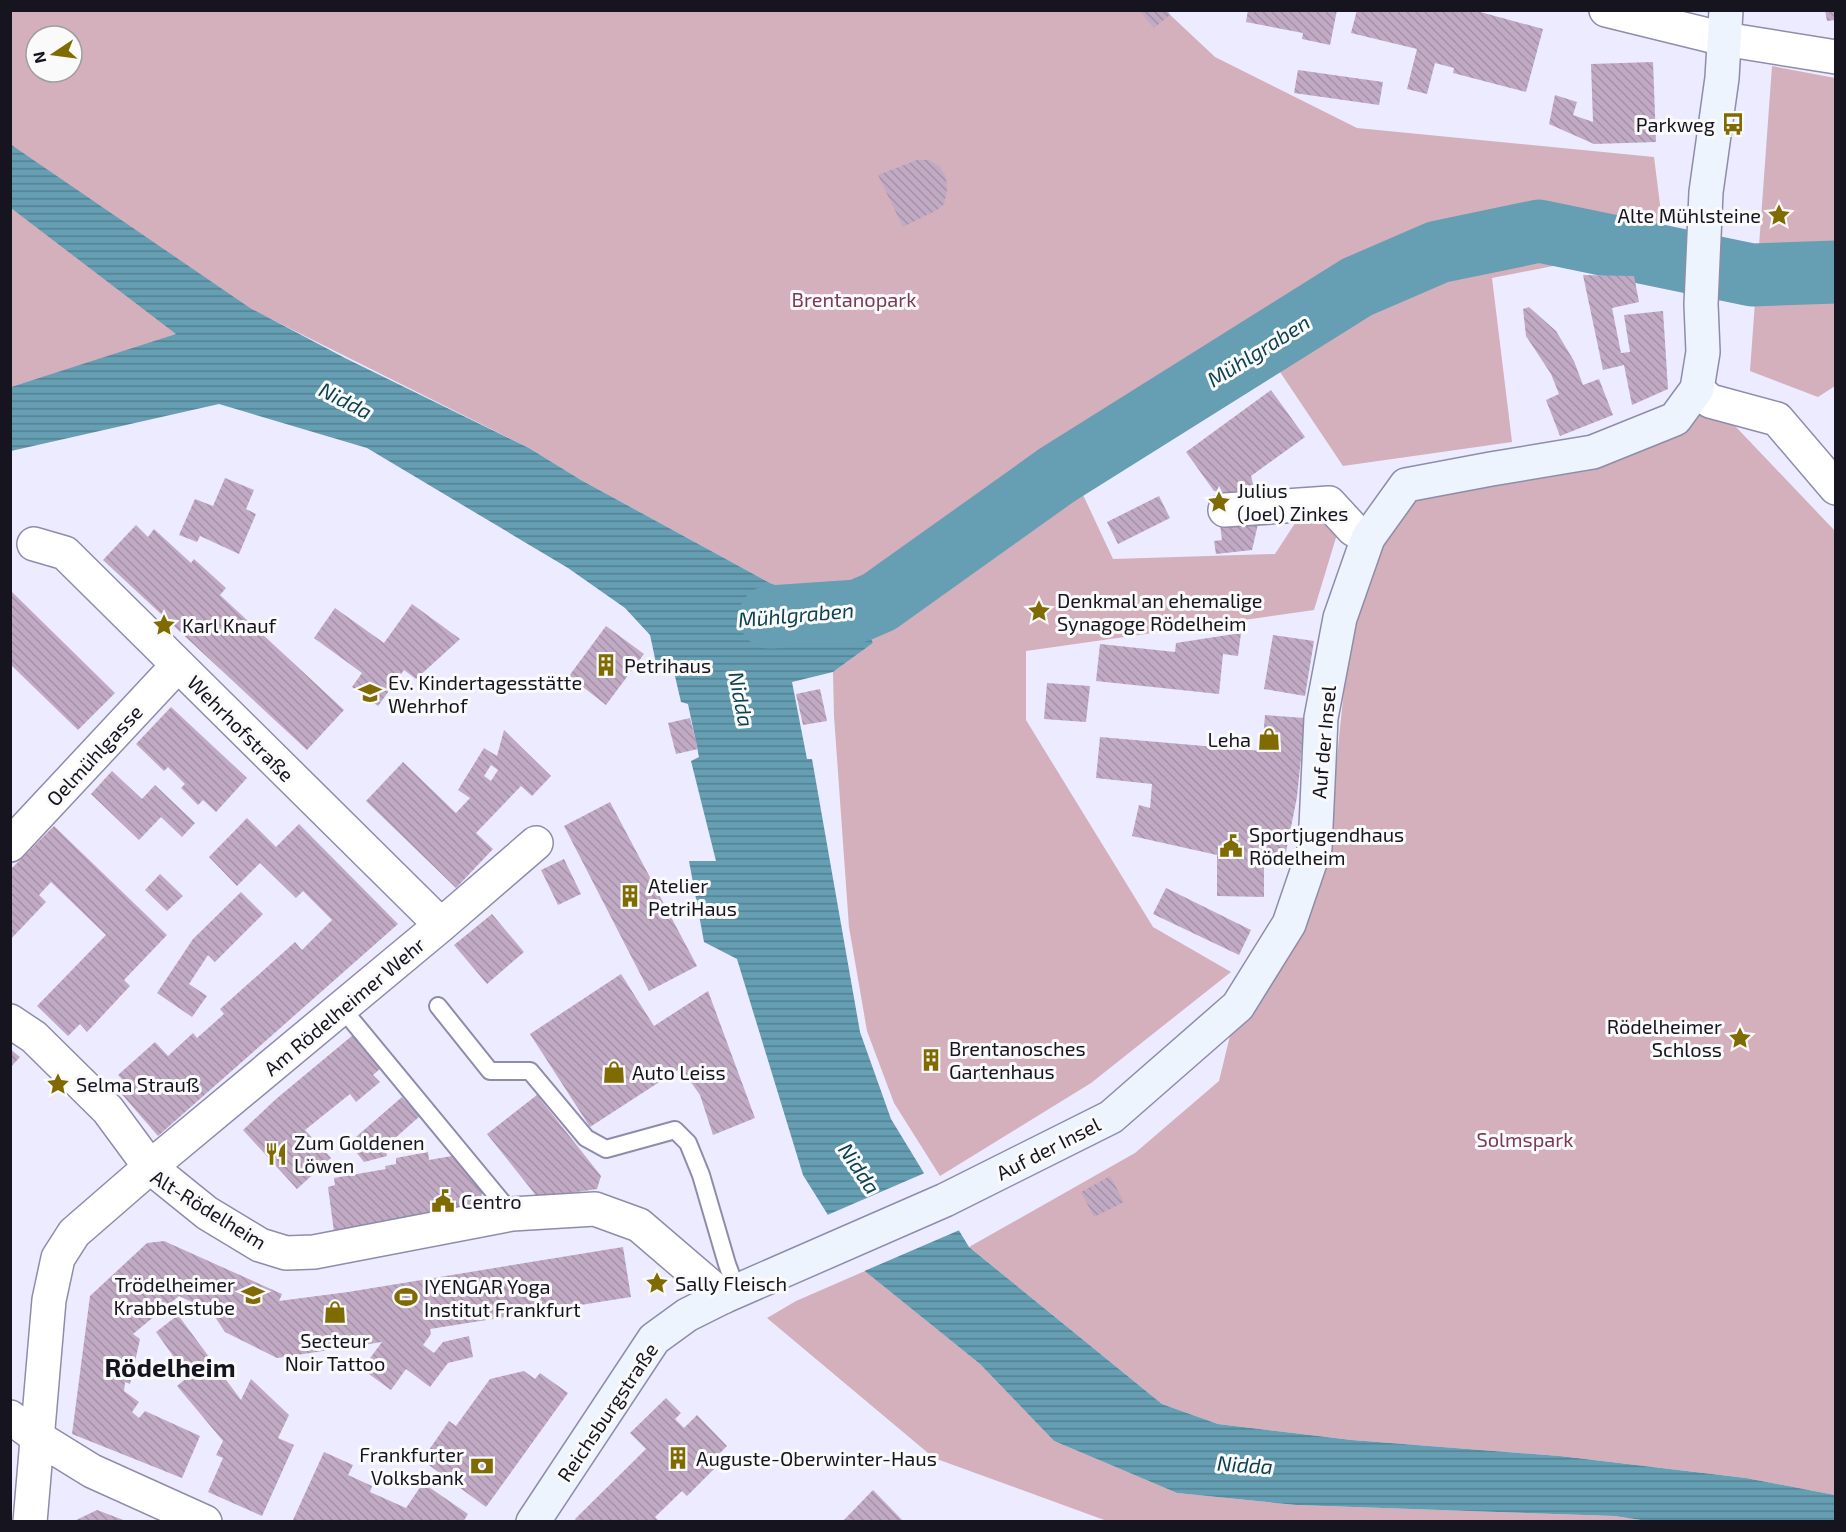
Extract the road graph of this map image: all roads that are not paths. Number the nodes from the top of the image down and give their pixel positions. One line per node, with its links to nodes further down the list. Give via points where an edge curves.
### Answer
1 (1606, 10): 2 (street)
2 (1725, 25): 3 (street); 4 (main road, Auf der Insel, via 1722,78 1706,192 1703,352)
3 (1836, 57)
4 (1697, 389): 5 (street, via 1710,400 1777,419); 7 (main road, Auf der Insel, via 1675,419 1593,452 1406,485)
5 (1836, 488)
6 (1225, 510): 7 (street, via 1329,503 1353,529)
7 (1368, 538): 18 (main road, Auf der Insel, via 1340,618 1321,718 1315,848 1289,924 1238,1006 1111,1117 945,1200)
8 (34, 544): 9 (street, Wehrhofstraße, via 65,553)
9 (178, 665): 11 (street, Oelmühlgasse); 12 (street, Wehrhofstraße)
10 (536, 843): 12 (street, Am Rödelheimer Wehr)
11 (10, 845)
12 (441, 925): 13 (street, Am Rödelheimer Wehr)
13 (341, 1006): 16 (street, Am Rödelheimer Wehr); 17 (lane)
14 (438, 1006): 18 (lane, via 490,1071 530,1071 586,1138 606,1149 675,1130 688,1143 701,1175 726,1264)
15 (10, 1021): 16 (street, via 34,1037 108,1110)
16 (150, 1167): 17 (street, Alt-Rödelheim, via 207,1213 260,1245 286,1252 314,1252); 20 (street, Alt-Rödelheim, via 74,1233 58,1258 49,1300)
17 (512, 1214): 18 (street, Alt-Rödelheim, via 595,1209 639,1225)
18 (730, 1294): 23 (main road, Reichsburgstraße, via 687,1315 654,1339)
19 (10, 1417): 20 (street)
20 (37, 1437): 21 (street, Alt-Rödelheim); 22 (street, via 92,1471)
21 (30, 1521)
22 (205, 1521)
23 (533, 1521)

